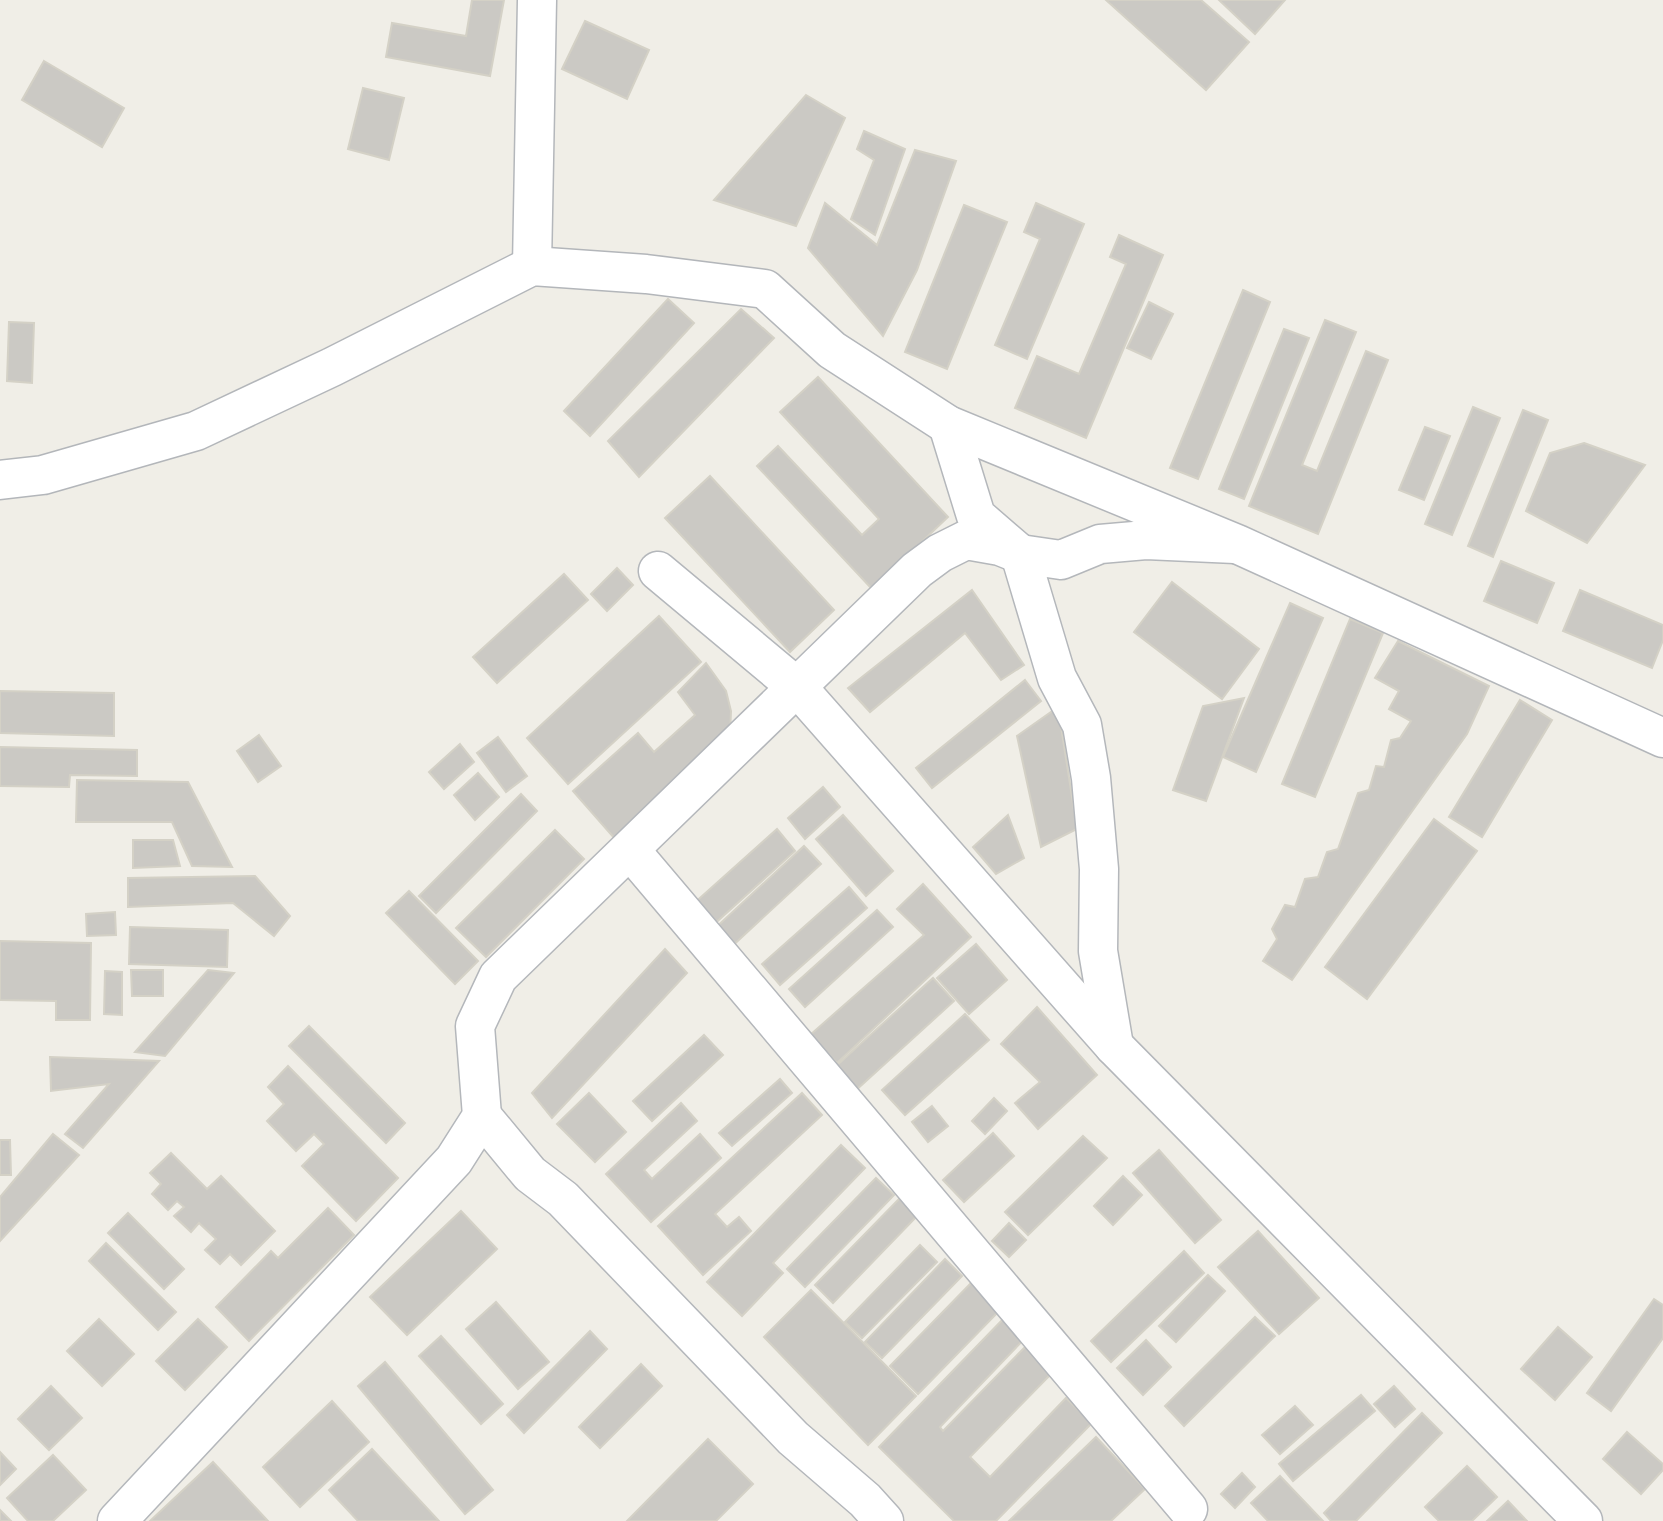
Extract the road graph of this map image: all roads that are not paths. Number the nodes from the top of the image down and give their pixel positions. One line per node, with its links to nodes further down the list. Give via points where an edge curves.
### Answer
1 (537, 0): 2 (street)
2 (532, 266): 3 (street, via 765,289 832,350); 4 (street, via 196,431 43,475)
3 (948, 425): 5 (street); 6 (street, via 976,516)
4 (0, 480)
5 (1237, 544): 6 (street, via 1146,540 1100,544 1061,560); 9 (street)
6 (1020, 554): 8 (street, via 967,541 940,552); 11 (street, via 1057,678 1082,725 1099,869 1098,951)
7 (658, 571): 8 (street)
8 (798, 688): 10 (street); 11 (street)
9 (1663, 738)
10 (631, 851): 12 (street, via 498,977 475,1026); 13 (street)
11 (1114, 1046): 16 (street)
12 (482, 1116): 14 (street, via 454,1160); 15 (street, via 530,1174 563,1199 793,1438)
13 (1188, 1517)
14 (117, 1521)
15 (884, 1521)
16 (1583, 1521)

